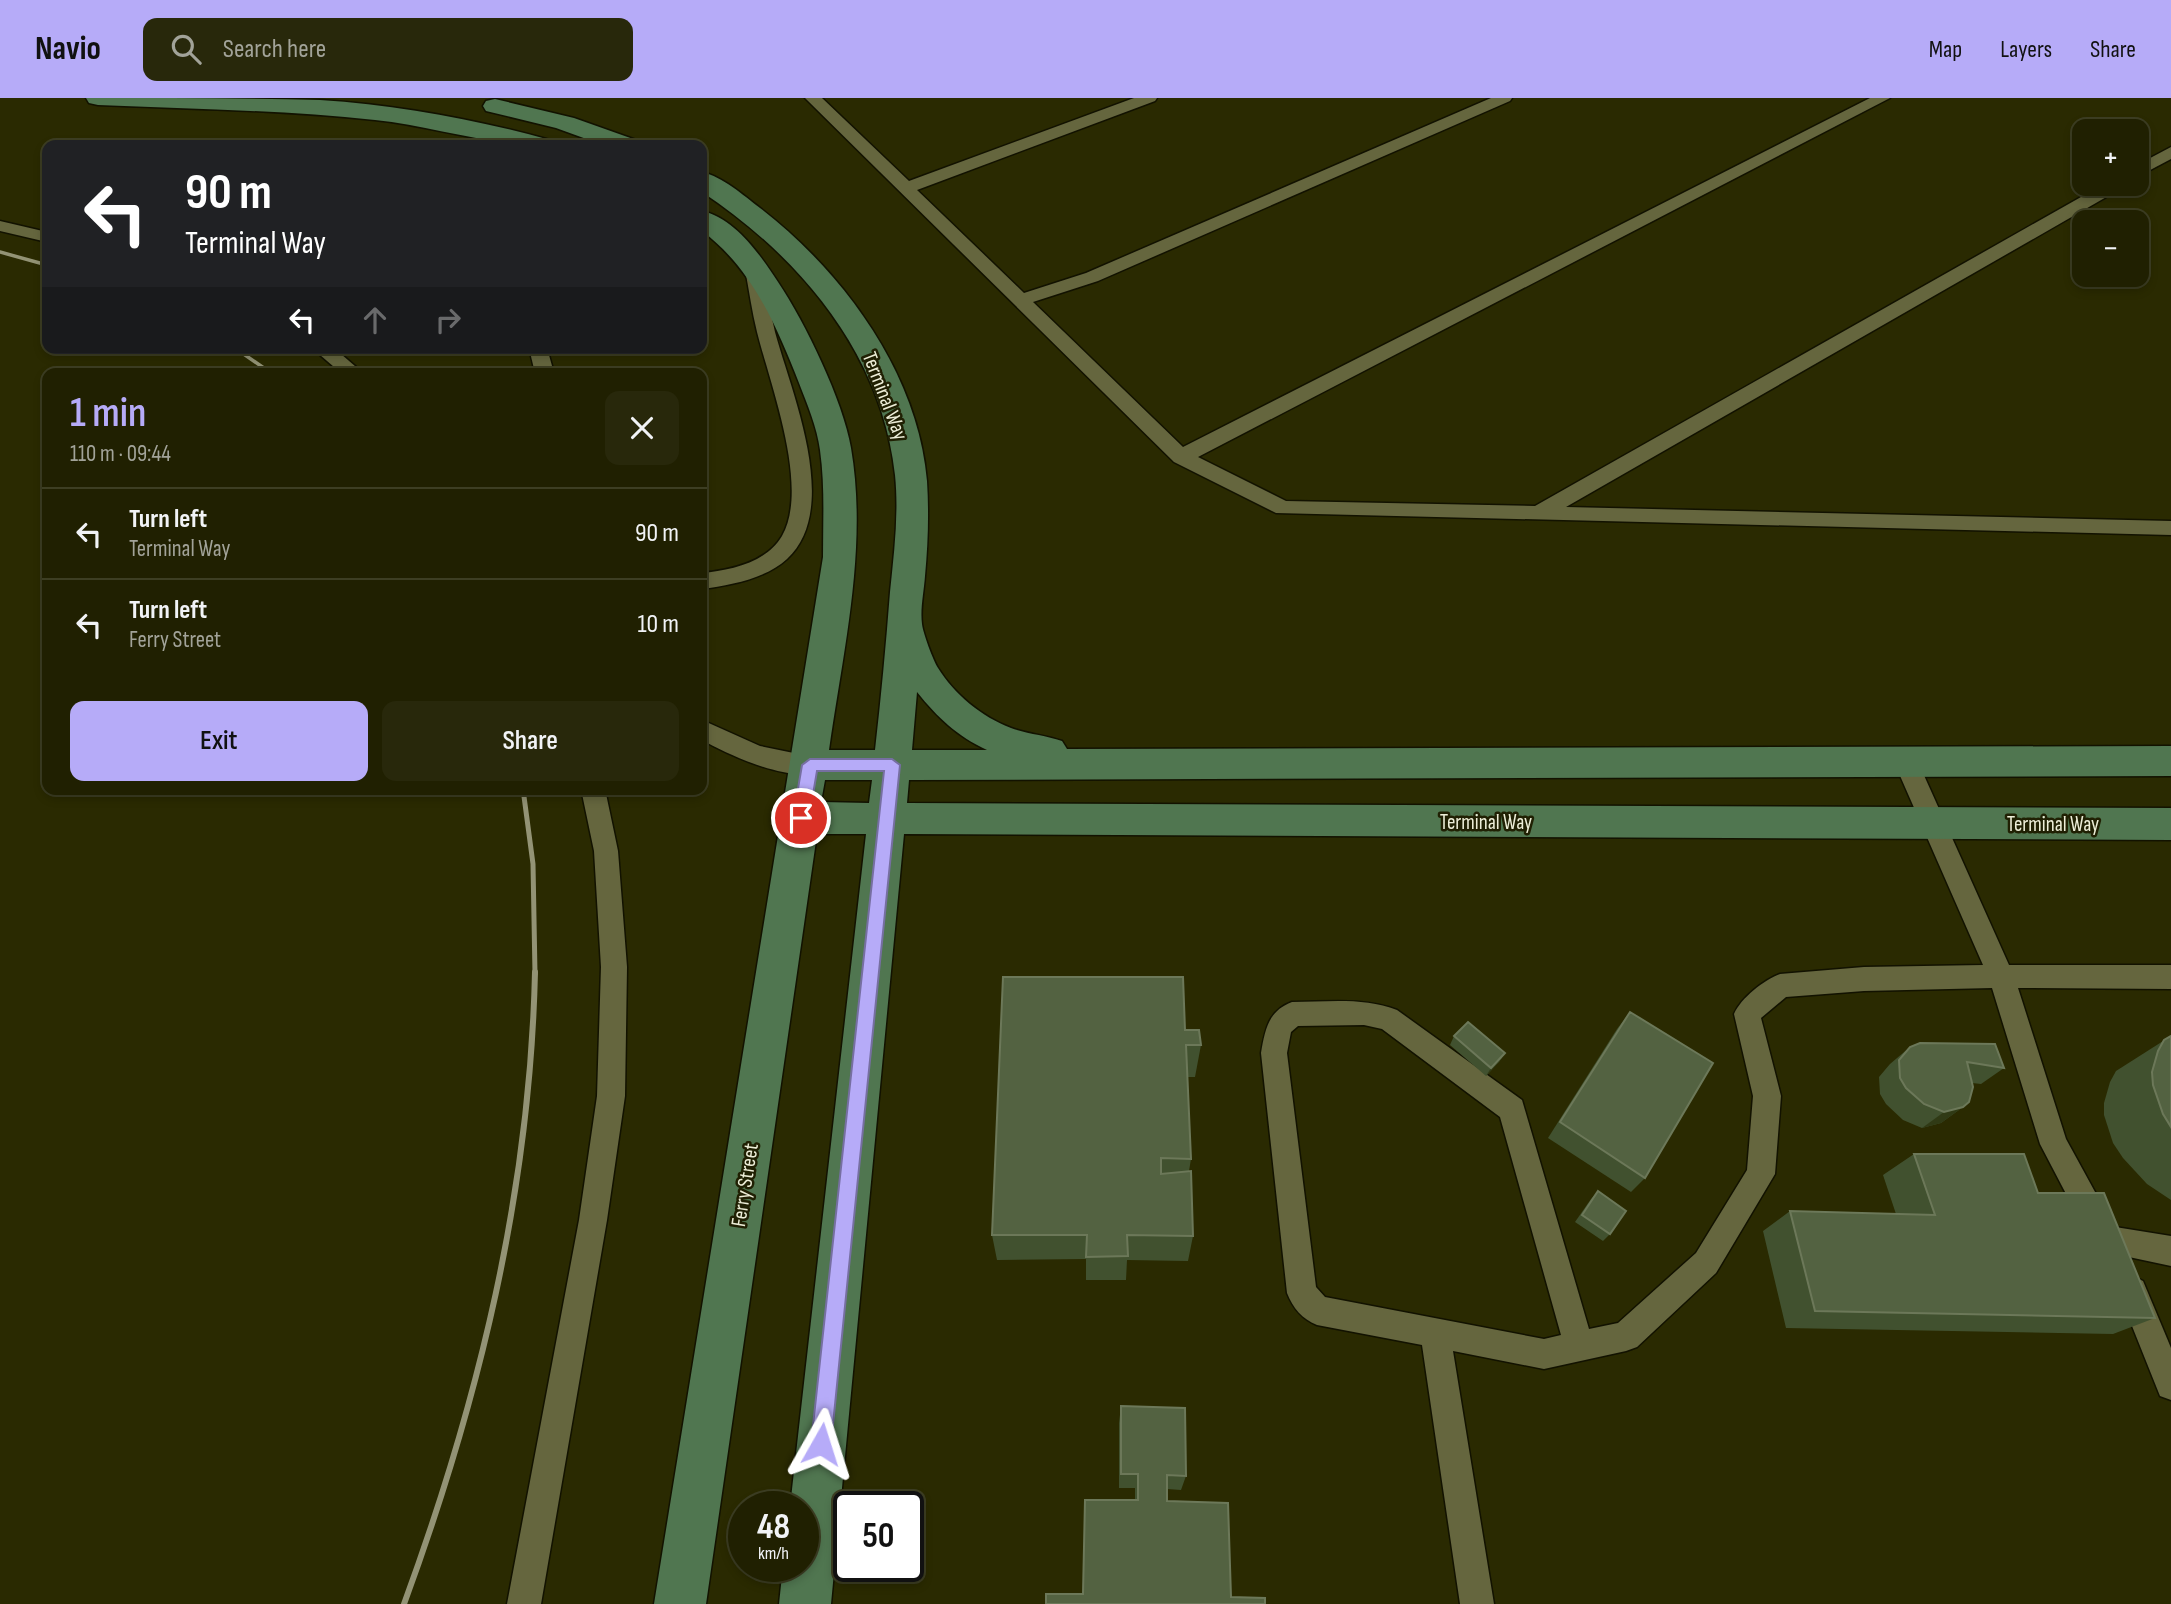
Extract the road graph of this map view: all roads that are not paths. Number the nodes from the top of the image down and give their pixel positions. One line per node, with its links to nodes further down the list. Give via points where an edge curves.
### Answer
1 (98, 98): 7 (main road, via 316,106 475,128)
2 (813, 98): 12 (lane)
3 (1149, 98): 12 (lane)
4 (1504, 98): 18 (lane, via 1092,277)
5 (1882, 98): 21 (lane)
6 (456, 100): 8 (main road, via 565,123)
7 (522, 140)
8 (613, 140)
9 (2171, 152): 10 (lane)
10 (2149, 165)
11 (707, 184): 25 (main road, Terminal Way, via 772,230 830,287 879,370 904,437 913,500)
12 (906, 188): 18 (lane)
13 (2095, 196): 22 (lane)
14 (707, 222): 17 (main road, Ferry Street)
15 (0, 226): 16 (lane)
16 (42, 236)
17 (754, 269): 24 (lane, via 766,331 794,422 800,509 795,532 767,563); 30 (main road, Ferry Street, via 779,303 797,341 836,448 840,557)
18 (1021, 300): 21 (lane)
19 (329, 354): 20 (lane)
20 (347, 368)
21 (1181, 457): 22 (lane, via 1283,508)
22 (1537, 514): 23 (lane)
23 (2171, 527)
24 (707, 580)
25 (905, 623): 29 (main road, via 922,673 953,711 982,731 1006,742); 31 (main road, Terminal Way)
26 (707, 732): 30 (lane, via 751,755)
27 (2171, 761): 28 (main road)
28 (1906, 762): 29 (main road); 35 (lane)
29 (1113, 764): 31 (main road)
30 (810, 765): 31 (main road); 33 (main road, Ferry Street)
31 (892, 765): 34 (main road)
32 (594, 795): 44 (lane, via 606,851 614,967 611,1096)
33 (801, 818): 34 (main road, Terminal Way); 45 (main road, Ferry Street)
34 (887, 820): 35 (main road, Terminal Way); 46 (main road)
35 (1935, 823): 36 (main road, Terminal Way); 37 (lane)
36 (2171, 824)
37 (2001, 976): 38 (lane); 39 (lane, via 2054,1144); 42 (lane, via 1780,986 1748,1014 1767,1096 1761,1174 1706,1263 1626,1336)
38 (2171, 977)
39 (2106, 1240): 40 (lane); 43 (lane, via 2136,1297)
40 (2171, 1251)
41 (1435, 1333): 42 (lane, via 1544,1354); 42 (lane, via 1317,1310 1302,1293 1274,1053 1279,1026 1292,1014 1364,1013 1388,1018 1512,1109); 47 (lane)
42 (1579, 1346)
43 (2171, 1385)
44 (524, 1604)
45 (680, 1604)
46 (804, 1604)
47 (1477, 1604)

